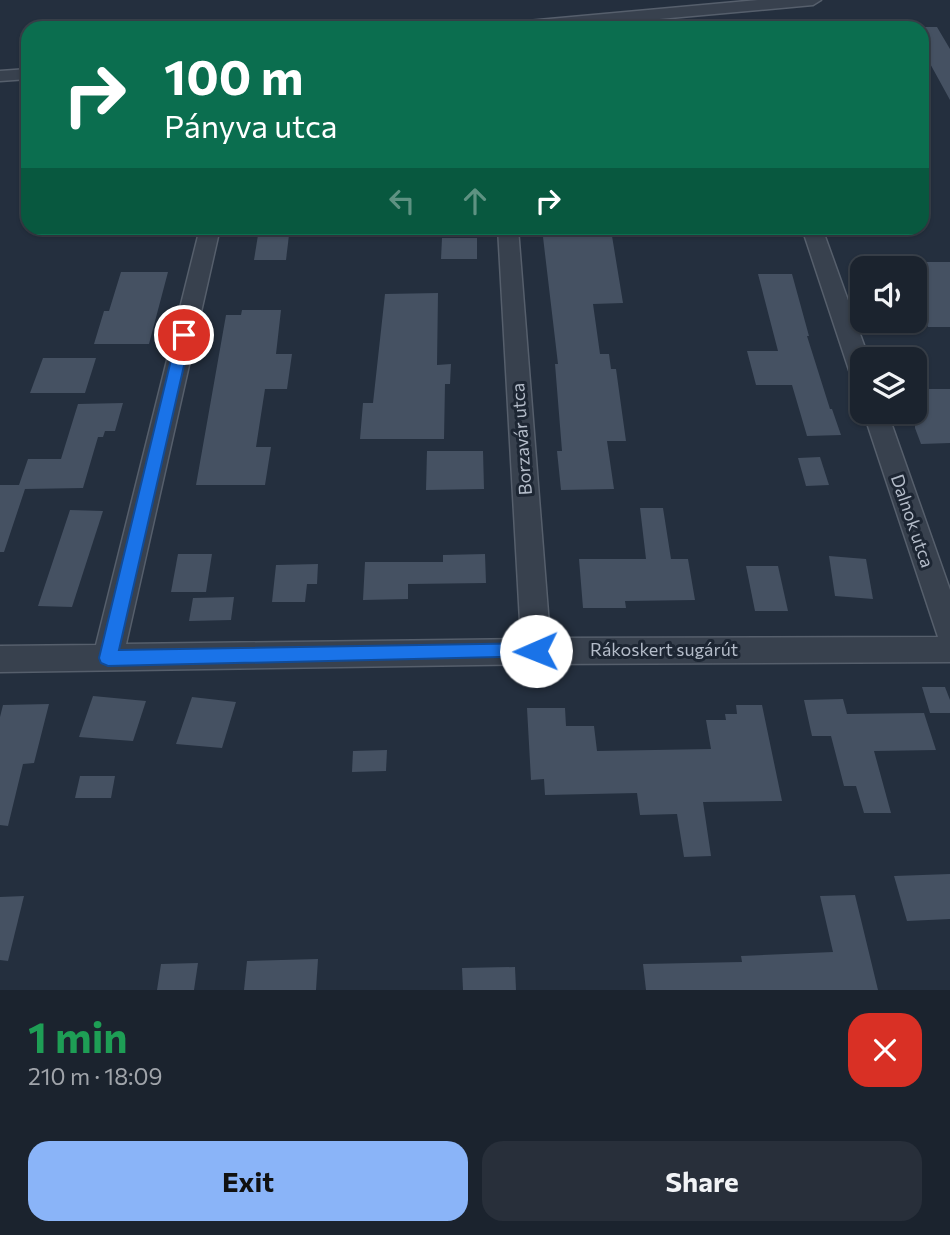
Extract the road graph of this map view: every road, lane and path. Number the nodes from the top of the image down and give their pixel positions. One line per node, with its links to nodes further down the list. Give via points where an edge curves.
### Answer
1 (813, 0): 2 (street)
2 (736, 7): 3 (street); 4 (street)
3 (581, 21)
4 (741, 21)
5 (21, 74): 6 (street)
6 (0, 76)
7 (208, 235): 15 (street)
8 (508, 235): 14 (street, Borzavár utca)
9 (814, 235): 10 (street)
10 (853, 347)
11 (879, 424): 12 (street, Dalnok utca)
12 (950, 631)
13 (950, 649): 14 (street, Rákoskert sugárút)
14 (536, 651): 15 (street, Rákoskert sugárút)
15 (108, 658): 16 (street, Rákoskert sugárút)
16 (0, 659)

